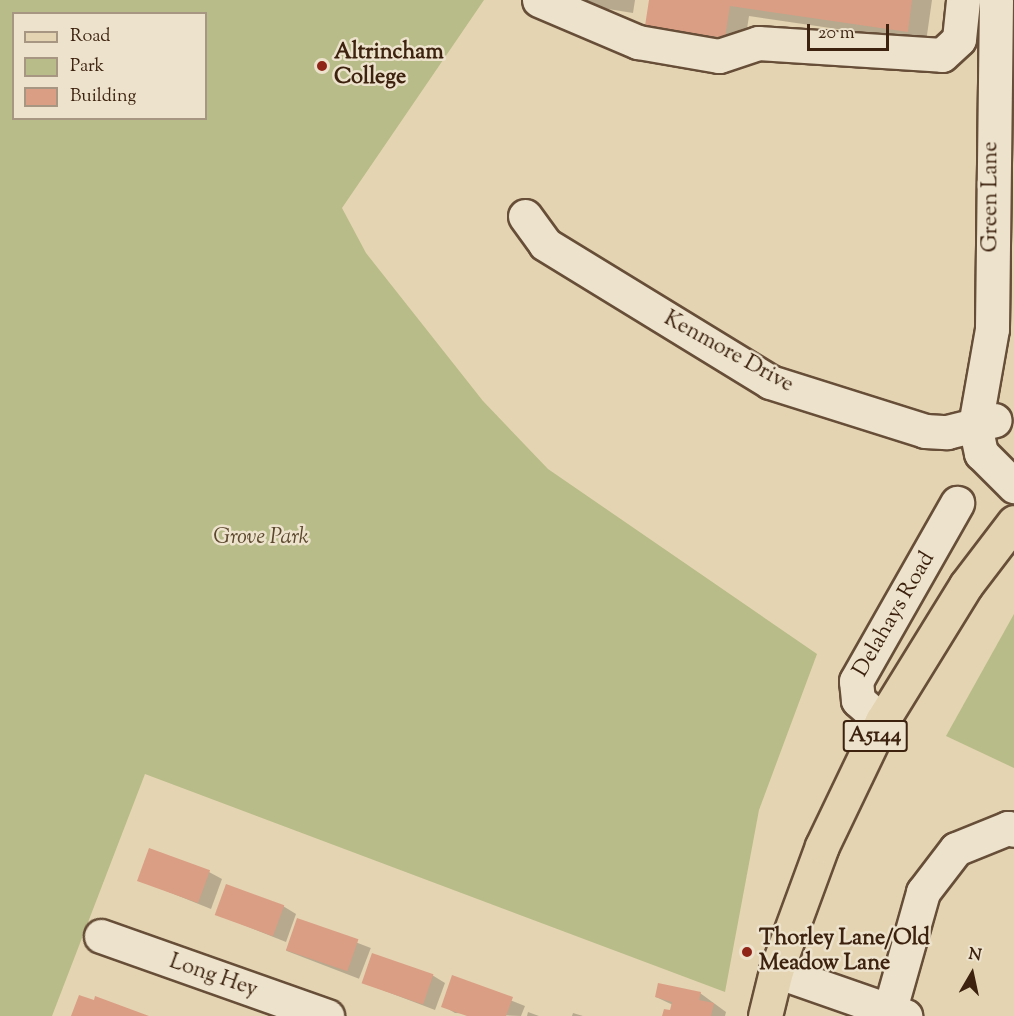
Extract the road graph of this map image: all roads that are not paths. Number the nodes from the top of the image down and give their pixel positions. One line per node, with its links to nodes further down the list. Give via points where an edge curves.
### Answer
1 (539, 0): 5 (street, via 638,42 719,56 758,43 942,55)
2 (944, 0): 5 (street, via 948,26)
3 (963, 0): 5 (street)
4 (996, 0): 6 (street, Green Lane)
5 (959, 39): 6 (street)
6 (993, 44): 8 (street, Green Lane)
7 (525, 216): 8 (street, Kenmore Drive, via 545,244 770,382 925,431 947,432)
8 (991, 418): 9 (street, Green Lane, via 981,453)
9 (1014, 486)
10 (957, 503): 12 (street, Delahays Road, via 856,681 858,700)
11 (1014, 522): 12 (main road, Delahays Road / A5144, via 966,585)
12 (882, 722): 15 (main road, Delahays Road / A5144, via 822,846)
13 (1014, 830): 16 (street, via 1008,828 956,849 923,892)
14 (101, 936): 17 (street, Long Hey)
15 (776, 971): 16 (street); 18 (main road, Delahays Road / A5144)
16 (898, 1012)
17 (327, 1016)
18 (765, 1016)

